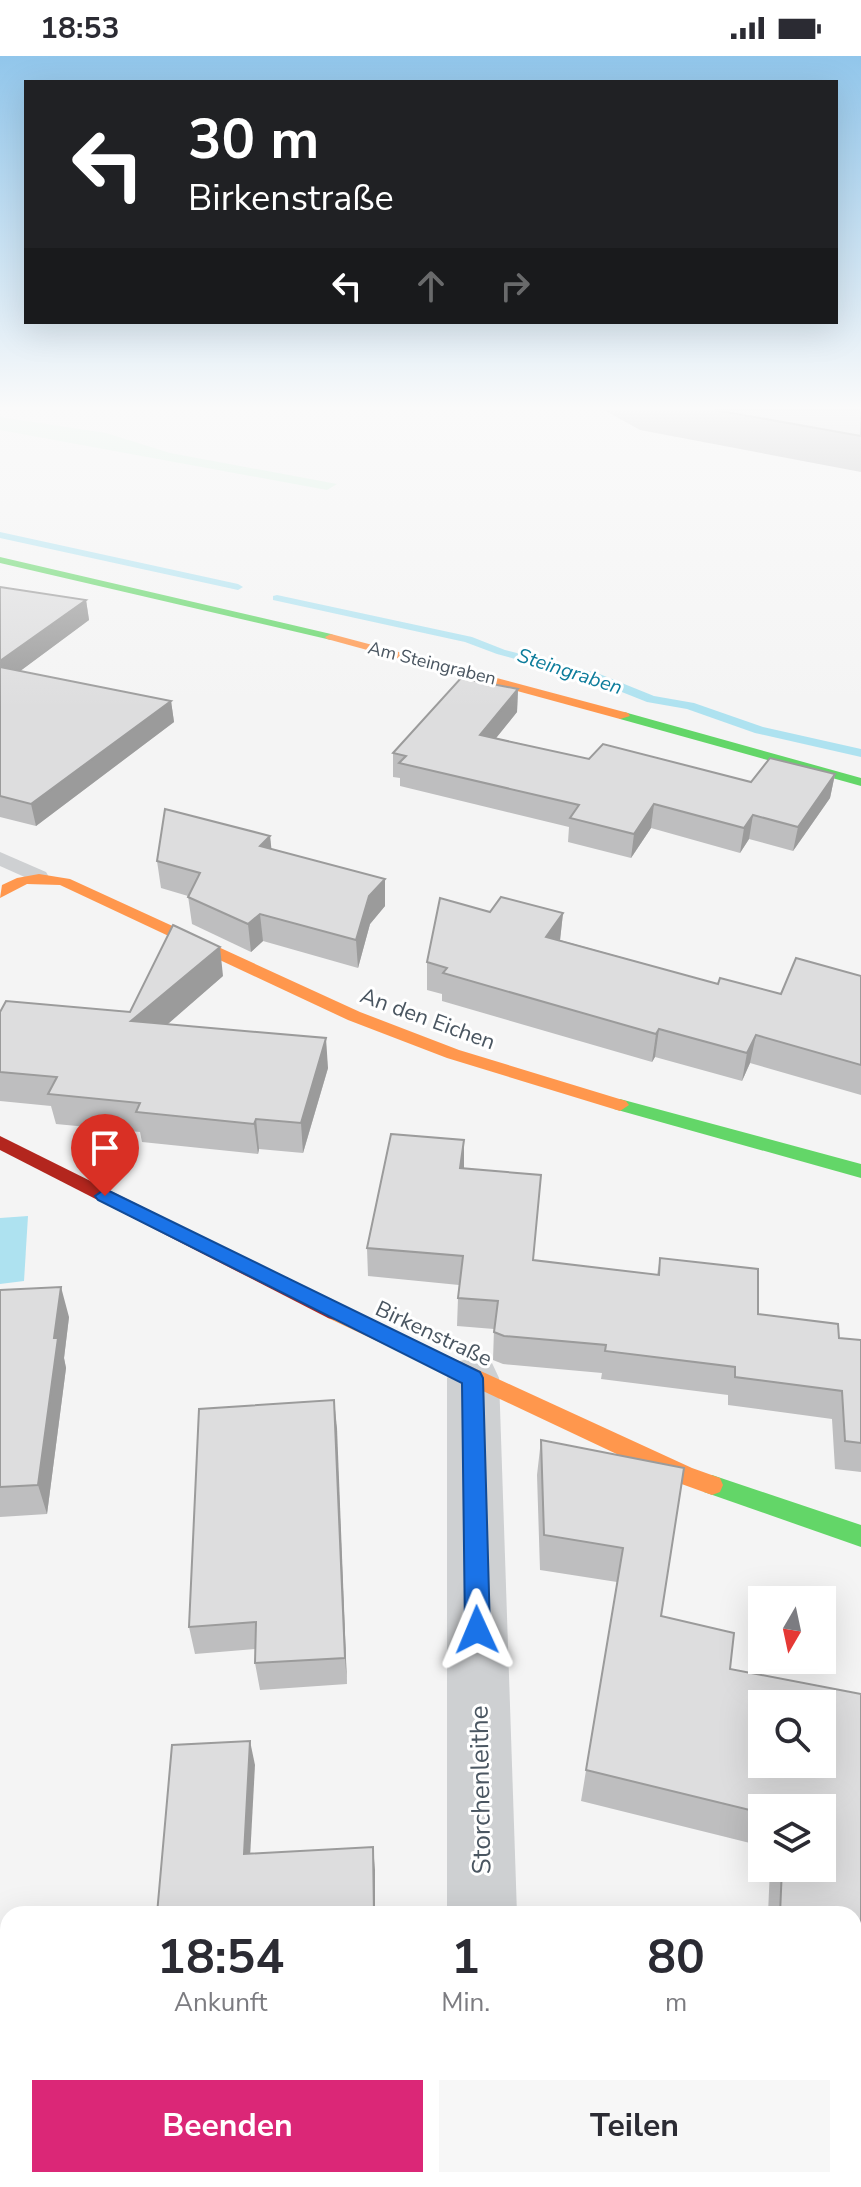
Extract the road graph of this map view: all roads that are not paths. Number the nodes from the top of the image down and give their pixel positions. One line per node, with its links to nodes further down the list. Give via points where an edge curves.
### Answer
1 (0, 560): 2 (street, Am Steingraben, via 230,611)
2 (861, 782)
3 (0, 858): 4 (lane)
4 (38, 877): 5 (street, via 20,880); 7 (street, An den Eichen, via 65,882 316,1002 411,1039)
5 (0, 894)
6 (0, 1142): 8 (street, Birkenstraße)
7 (861, 1171)
8 (473, 1378): 9 (street, Birkenstraße, via 684,1475); 10 (street, Storchenleithe)
9 (861, 1536)
10 (482, 1906)

